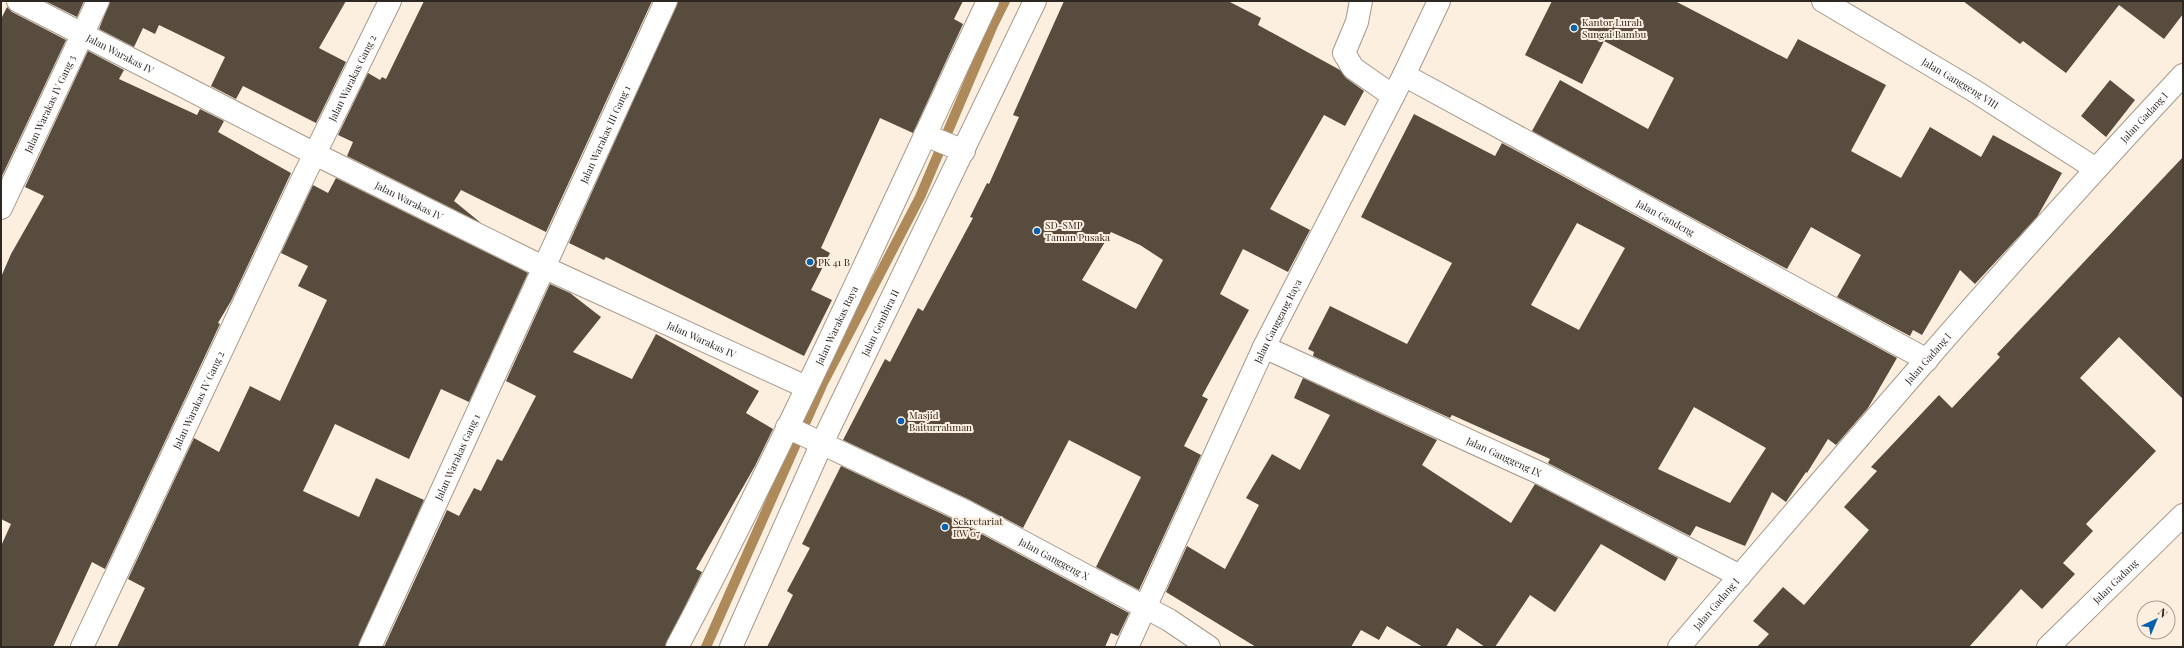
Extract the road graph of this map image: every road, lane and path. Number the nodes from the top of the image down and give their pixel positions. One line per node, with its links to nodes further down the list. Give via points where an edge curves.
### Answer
1 (18, 1): 10 (street, Jalan Warakas IV)
2 (98, 1): 10 (street, Jalan Warakas IV Gang 3)
3 (390, 1): 16 (street, Jalan Warakas Gang 2)
4 (666, 1): 19 (street, Jalan Warakas III Gang 1)
5 (988, 1): 14 (street, Jalan Warakas Raya)
6 (1035, 1): 15 (street, Jalan Gembira II)
7 (1361, 1): 13 (street, via 1357,22 1344,53 1353,68)
8 (1439, 1): 11 (street, Jalan Ganggang Raya)
9 (1823, 1): 17 (street, Jalan Ganggeng VIII, via 1972,90)
10 (82, 33): 16 (street, Jalan Warakas IV); 18 (street, Jalan Warakas IV Gang 3)
11 (1404, 75): 13 (street, Jalan Ganggang Raya); 21 (street, Jalan Gandeng)
12 (2183, 76): 17 (street, Jalan Gadang I)
13 (1393, 96): 20 (street, Jalan Ganggang Raya)
14 (930, 137): 15 (street); 22 (street, Jalan Warakas Raya)
15 (960, 150): 23 (street, Jalan Gembira II)
16 (315, 154): 19 (street, Jalan Warakas IV); 27 (street, Jalan Warakas IV Gang 2)
17 (2096, 169): 21 (street, Jalan Gadang I)
18 (1, 208)
19 (543, 267): 22 (street, Jalan Warakas IV); 28 (street, Jalan Warakas Gang 1)
20 (1264, 347): 25 (street, Jalan Ganggeng IX, via 1542,474); 26 (street, Jalan Ganggang Raya)
21 (1927, 360): 25 (street, Jalan Gadang I)
22 (806, 386): 23 (street, Jalan Warakas Raya)
23 (806, 435): 26 (street, Jalan Ganggeng X, via 965,511); 29 (street, Jalan Warakas Raya, via 724,559); 30 (street, Jalan Gembira II)
24 (2183, 515): 34 (street, Jalan Gadang)
25 (1740, 576): 33 (street, Jalan Gadang I)
26 (1146, 608): 31 (street, Jalan Ganggang Raya); 32 (street, Jalan Ganggeng X)
27 (82, 647)
28 (370, 647)
29 (677, 647)
30 (731, 647)
31 (1126, 647)
32 (1209, 647)
33 (1679, 647)
34 (2048, 647)

